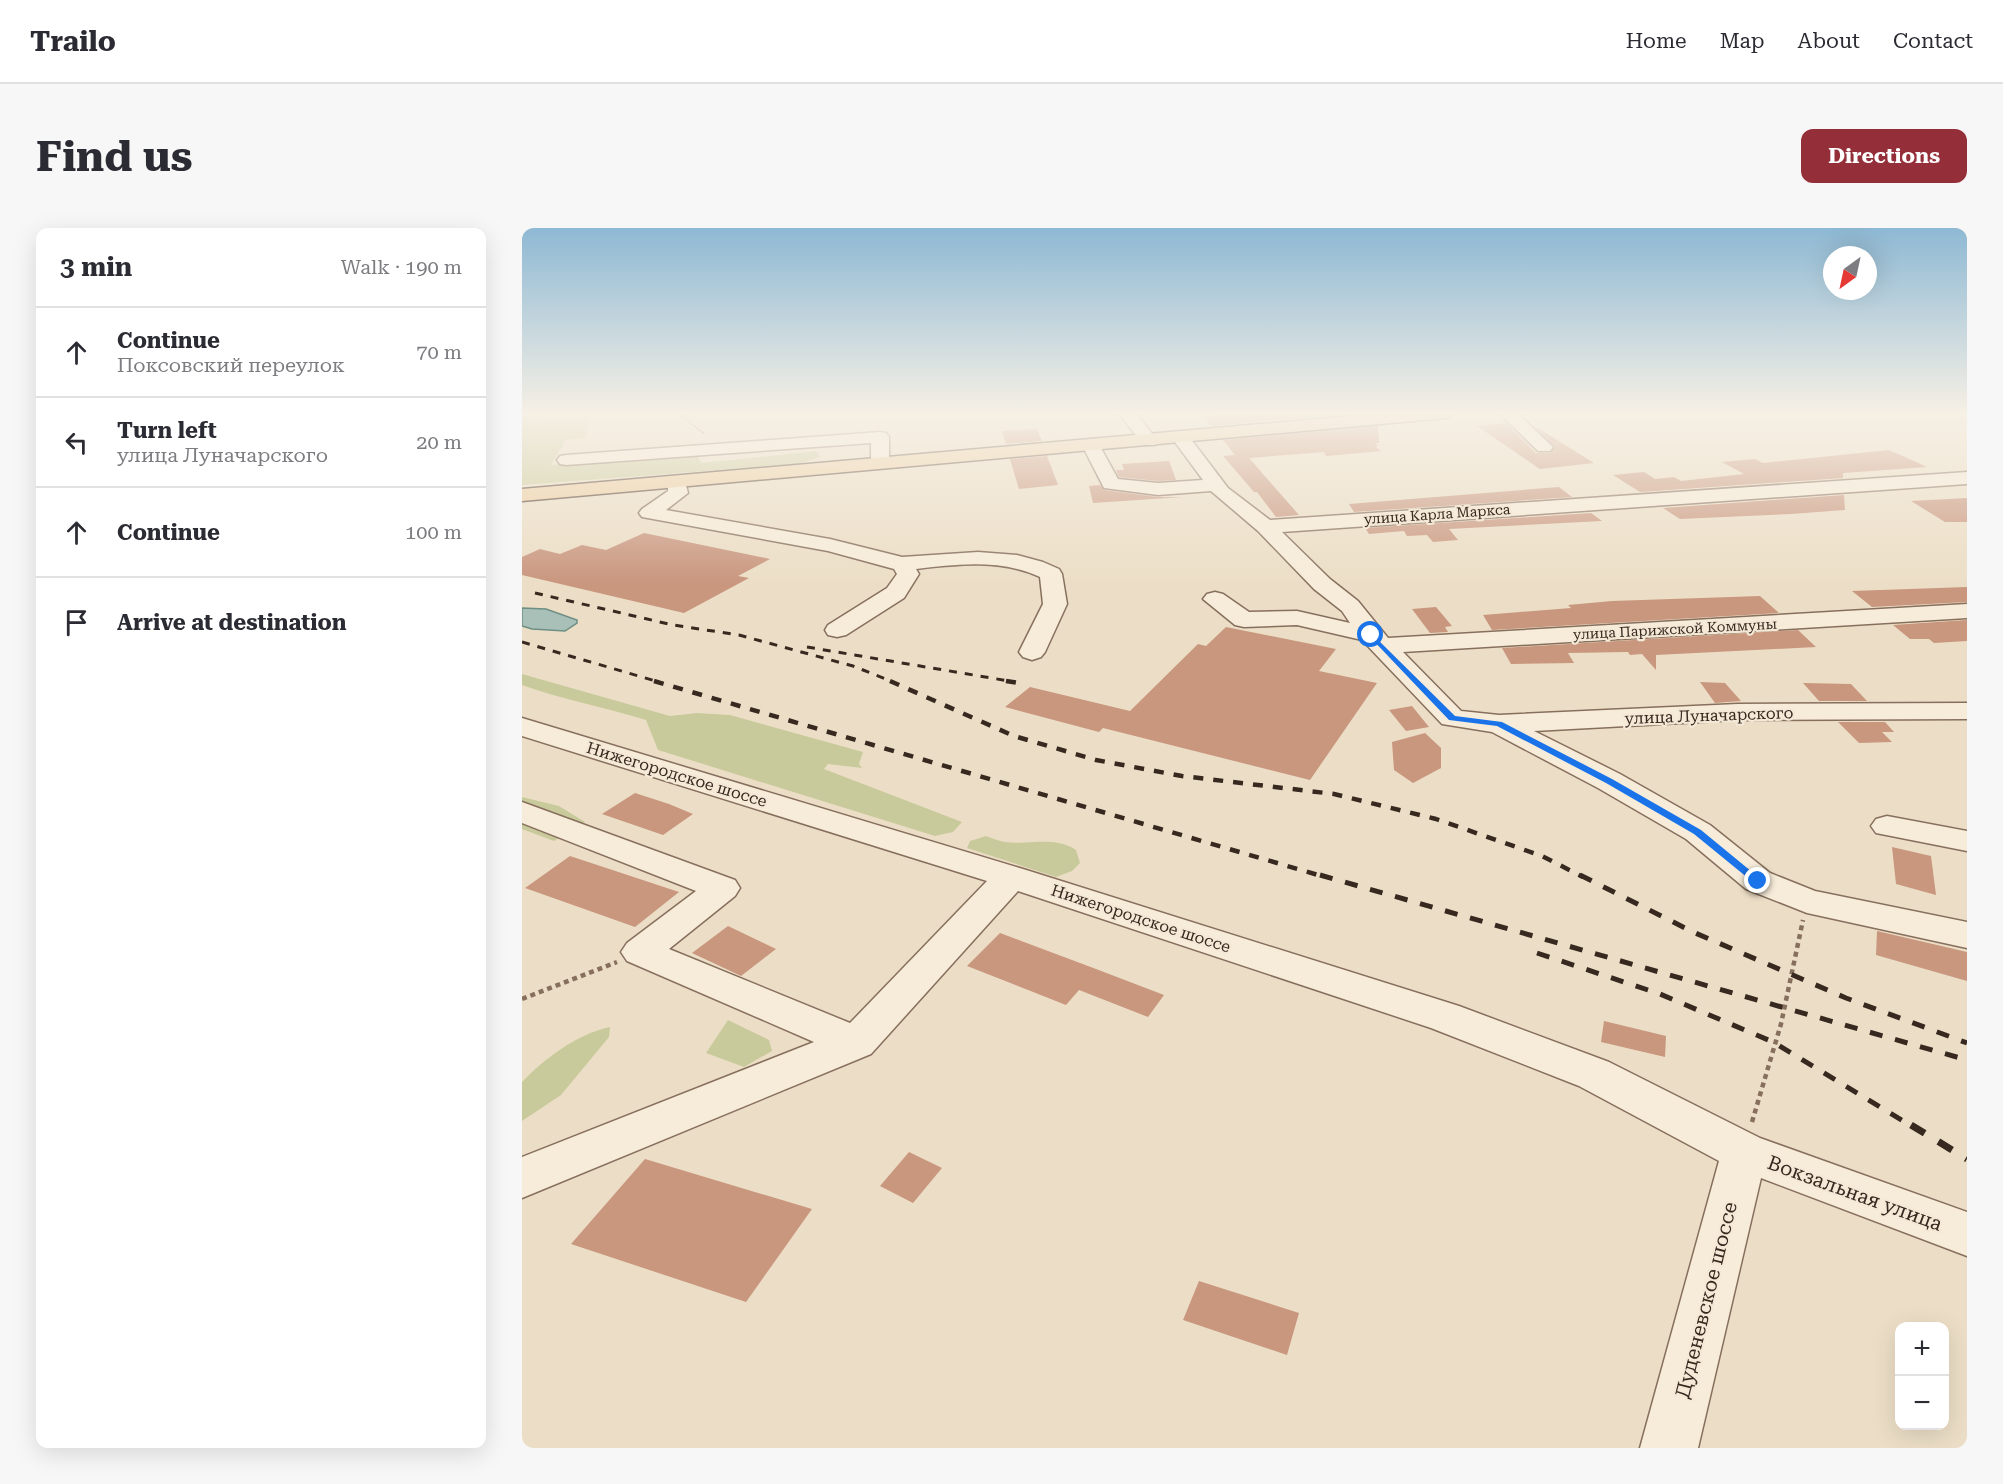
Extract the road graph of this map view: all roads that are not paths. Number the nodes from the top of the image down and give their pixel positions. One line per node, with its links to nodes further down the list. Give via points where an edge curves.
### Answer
1 (641, 470): 7 (street)
2 (813, 470): 6 (main road)
3 (1104, 470): 8 (street, via 1111,484 1158,489)
4 (1204, 470): 8 (street)
5 (1967, 477): 10 (street, улица Карла Маркса)
6 (677, 482): 7 (main road); 11 (street, via 678,493 649,513 830,545)
7 (640, 485): 9 (main road)
8 (1215, 485): 10 (street)
9 (522, 495)
10 (1265, 527): 15 (street, via 1322,585 1350,606)
11 (902, 564): 14 (street, via 908,574 896,594); 16 (street, via 957,558 1009,561 1037,566 1051,574 1055,604)
12 (1215, 599): 15 (street, улица Парижской Коммуны, via 1244,620 1297,618)
13 (1967, 611): 15 (street, улица Парижской Коммуны)
14 (837, 630)
15 (1377, 640): 18 (street, улица Луначарского, via 1452,718)
16 (1032, 652)
17 (1967, 711): 18 (street, улица Луначарского, via 1738,712)
18 (1499, 724): 24 (street, via 1698,832 1758,881 1807,901)
19 (522, 727): 23 (street, Нижегородское шоссе)
20 (522, 812): 25 (street, via 723,888 640,952)
21 (1887, 826): 22 (street)
22 (1967, 841)
23 (1011, 877): 25 (street); 26 (street, Нижегородское шоссе, via 1445,1017 1594,1074)
24 (1967, 935)
25 (856, 1043): 27 (street)
26 (1744, 1152): 28 (street, Вокзальная улица); 29 (street, Дуденевское шоссе)
27 (522, 1178)
28 (1967, 1234)
29 (1669, 1448)

